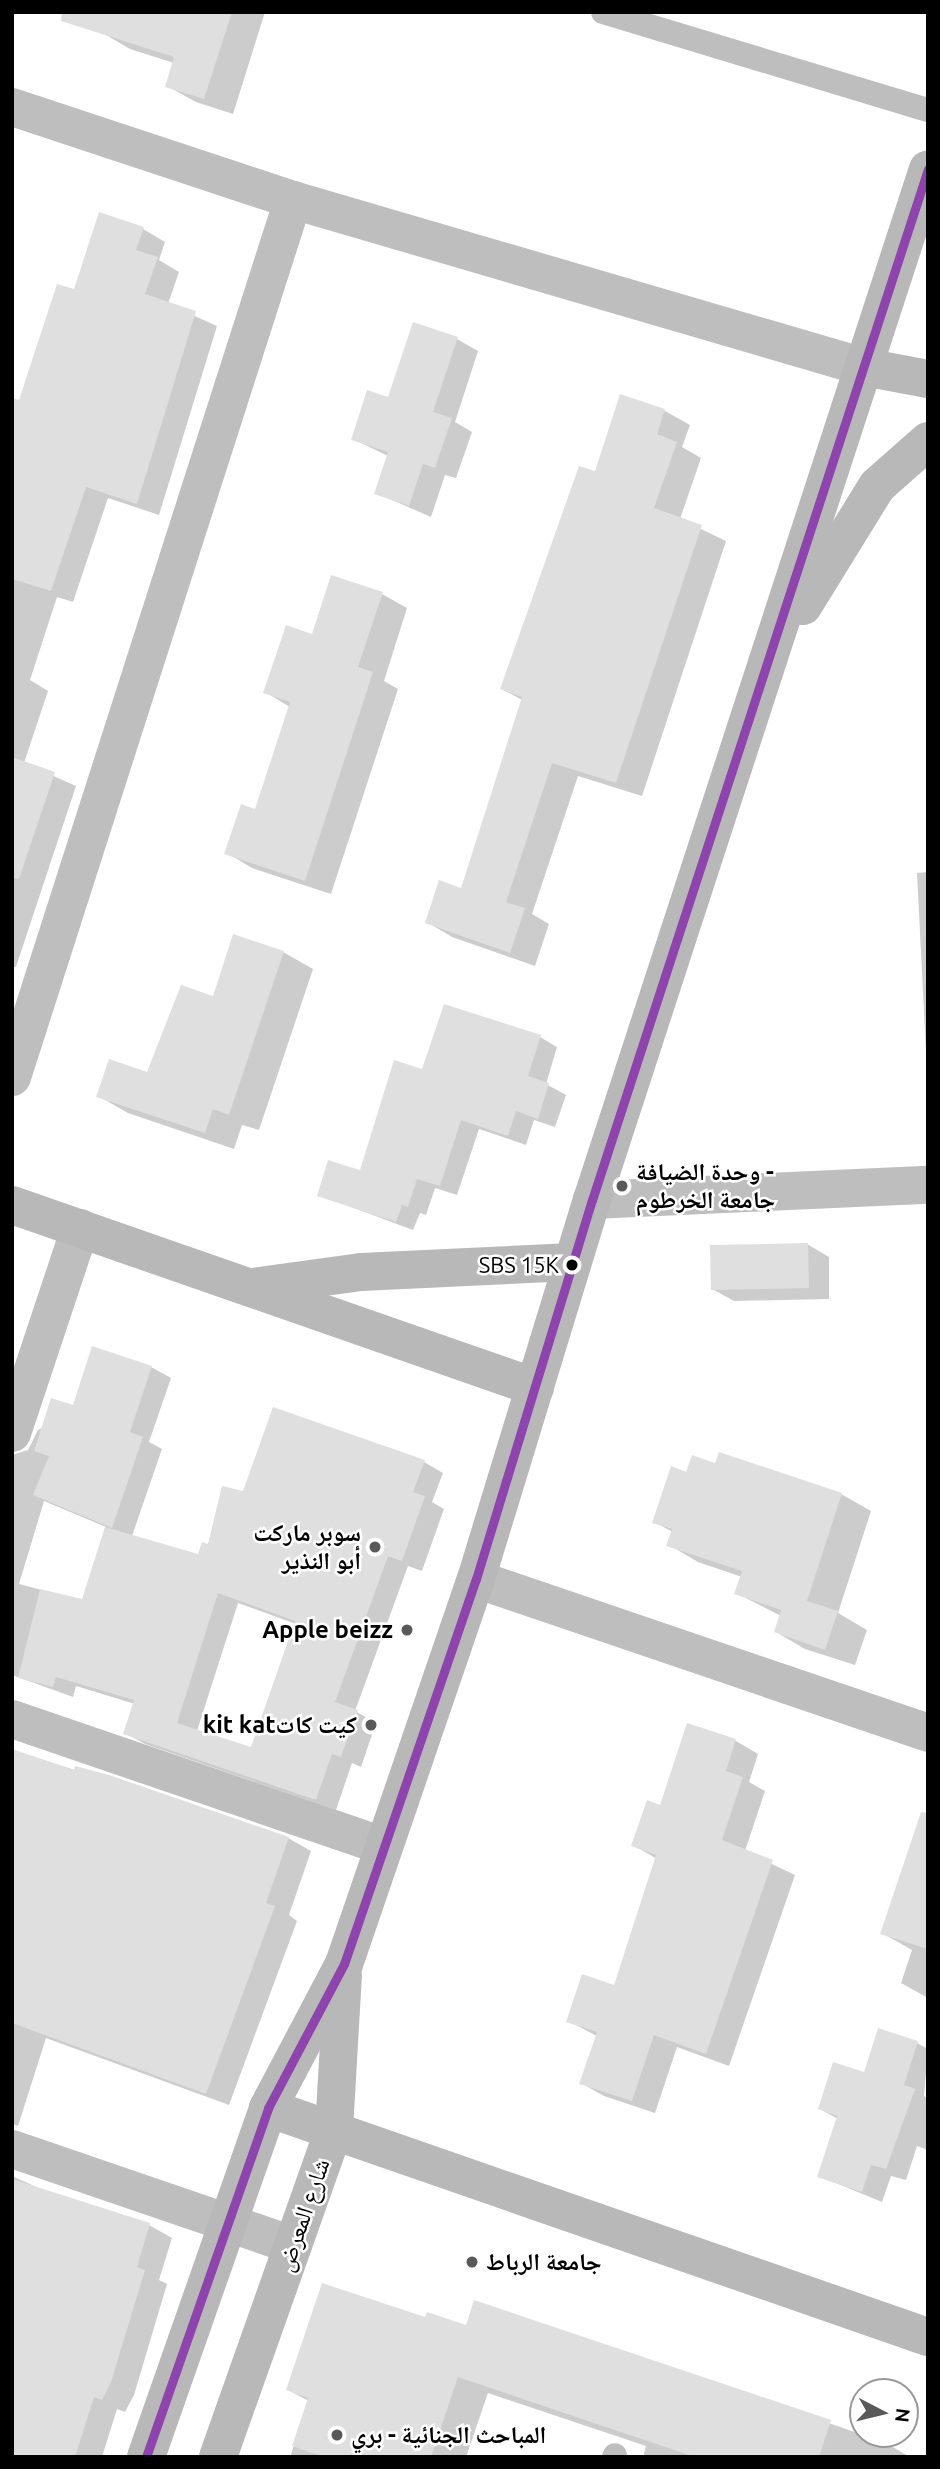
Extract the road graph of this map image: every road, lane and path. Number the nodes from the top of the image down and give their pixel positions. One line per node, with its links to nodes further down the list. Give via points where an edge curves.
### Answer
1 (610, 13): 3 (lane)
2 (12, 107): 5 (street)
3 (928, 110)
4 (928, 169): 6 (main road, شارع المعرض)
5 (293, 200): 6 (street); 10 (street)
6 (864, 368): 7 (main road); 9 (main road, شارع المعرض)
7 (928, 379)
8 (928, 442): 9 (main road, via 877,486)
9 (771, 658): 12 (main road, شارع المعرض)
10 (12, 1077)
11 (928, 1185): 12 (street)
12 (592, 1200): 15 (main road, شارع المعرض)
13 (12, 1205): 14 (main road)
14 (80, 1228): 16 (main road); 18 (street)
15 (572, 1262): 16 (main road, via 360,1272); 17 (main road, شارع المعرض)
16 (250, 1288): 17 (main road)
17 (535, 1387): 19 (main road, شارع المعرض)
18 (12, 1433)
19 (476, 1579): 21 (street); 22 (main road, شارع المعرض)
20 (12, 1719): 22 (street)
21 (928, 1733)
22 (381, 1845): 23 (main road, شارع المعرض)
23 (344, 1964): 24 (main road, شارع المعرض); 25 (main road, شارع المعرض)
24 (268, 2108): 25 (main road); 27 (main road, شارع المعرض)
25 (334, 2130): 28 (main road, شارع المعرض); 29 (main road)
26 (12, 2149): 27 (street)
27 (228, 2222): 28 (street); 30 (main road, شارع المعرض)
28 (293, 2245): 31 (main road, شارع المعرض)
29 (928, 2337)
30 (146, 2457)
31 (218, 2457)

